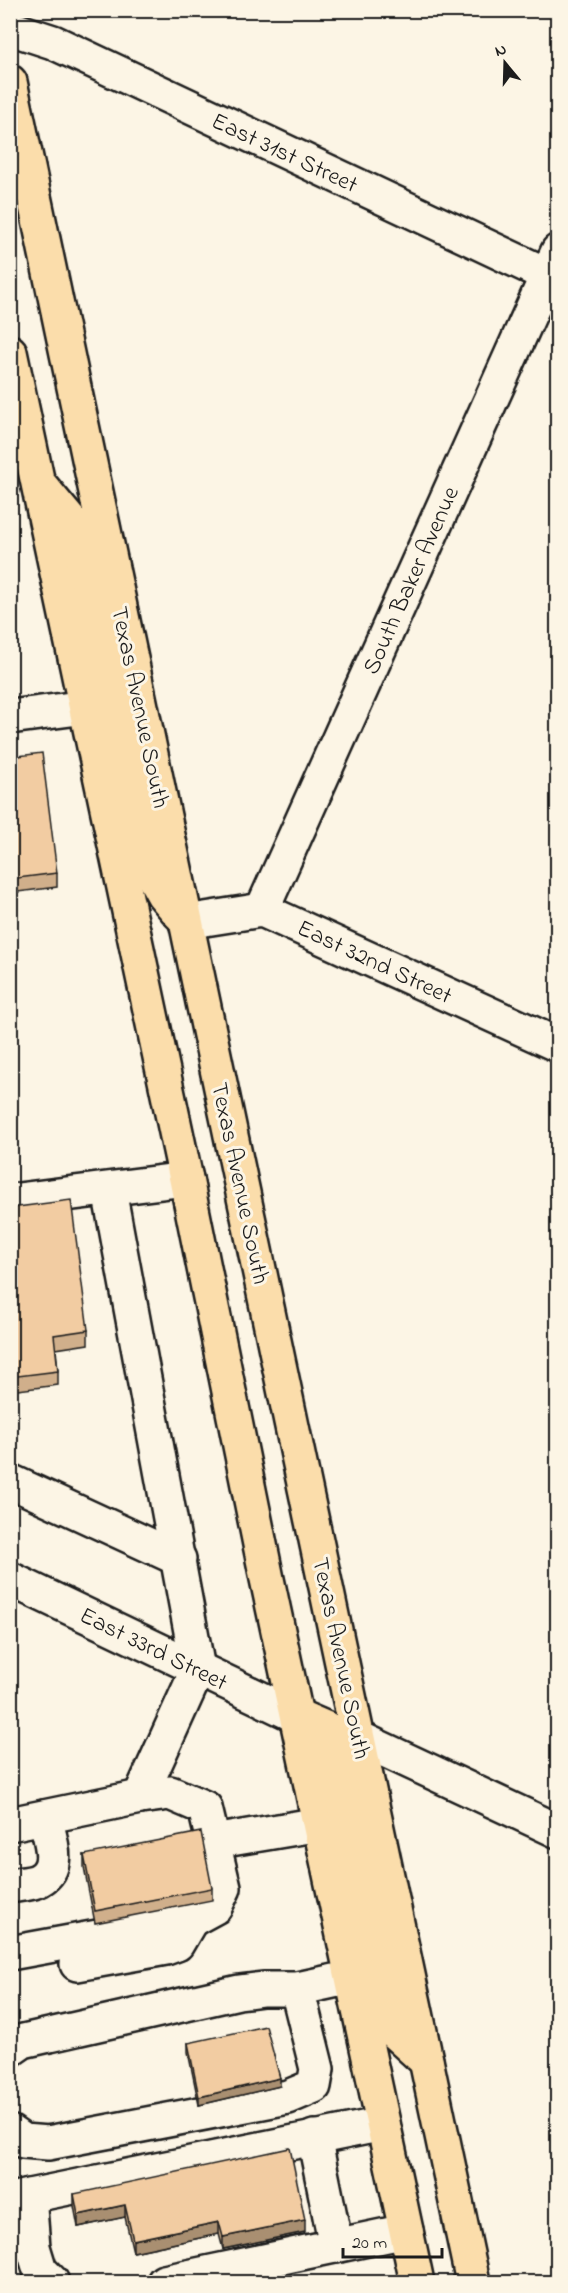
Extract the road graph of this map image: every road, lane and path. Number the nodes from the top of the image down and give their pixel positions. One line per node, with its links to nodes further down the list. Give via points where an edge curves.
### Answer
1 (10, 28): 3 (street, East 31st Street, via 53,42)
2 (10, 82): 9 (main road, Texas Avenue South)
3 (554, 269): 8 (street, South Baker Avenue)
4 (10, 352): 5 (main road)
5 (38, 483): 6 (main road); 9 (main road, via 76,528 148,867 163,894)
6 (86, 707): 7 (street); 11 (main road)
7 (10, 717)
8 (262, 910): 9 (street); 10 (street, East 32nd Street)
9 (186, 922): 19 (main road, Texas Avenue South)
10 (558, 1045)
11 (186, 1179): 12 (street); 18 (main road)
12 (109, 1190): 13 (street); 15 (street)
13 (10, 1201)
14 (10, 1481): 15 (street)
15 (179, 1559): 17 (street)
16 (10, 1579): 17 (street, East 33rd Street)
17 (198, 1669): 18 (street, East 33rd Street); 20 (street)
18 (297, 1716): 23 (main road); 33 (main road, via 327,1729 394,2032)
19 (359, 1738): 24 (street); 33 (main road, Texas Avenue South)
20 (140, 1797): 21 (street); 25 (street, via 170,1793 205,1808)
21 (45, 1817): 22 (street); 26 (street, via 54,1858 51,1868 39,1880)
22 (10, 1824)
23 (320, 1824): 25 (street); 30 (main road)
24 (558, 1832)
25 (213, 1842): 27 (street, via 224,1888 215,1907)
26 (10, 1887)
27 (191, 1920): 28 (street); 29 (street, via 177,1944 166,1948)
28 (10, 1953)
29 (10, 1976)
30 (352, 1977): 31 (street); 34 (main road)
31 (297, 1989): 32 (street, via 239,1992 22,2041); 35 (street, via 317,2070 314,2086 288,2097 48,2143 23,2141)
32 (10, 2050)
33 (426, 2061): 43 (main road, Texas Avenue South)
34 (383, 2124): 36 (street); 38 (main road)
35 (10, 2132)
36 (314, 2138): 37 (street); 39 (street)
37 (20, 2198): 40 (street, via 40,2270)
38 (406, 2231): 39 (street); 42 (main road)
39 (336, 2246): 41 (street)
40 (52, 2283)
41 (164, 2283)
42 (417, 2283)
43 (473, 2283)

